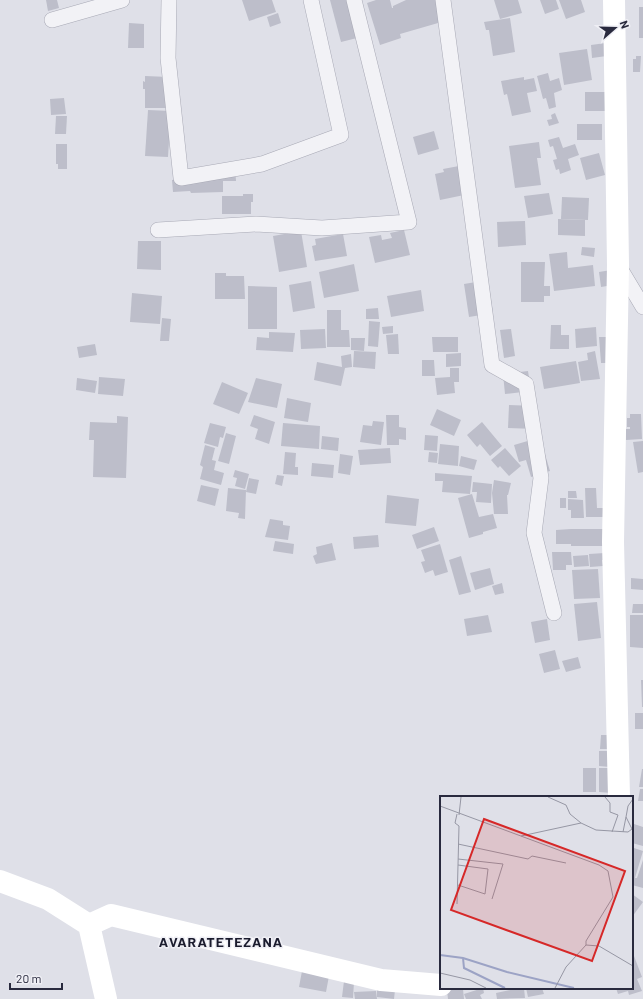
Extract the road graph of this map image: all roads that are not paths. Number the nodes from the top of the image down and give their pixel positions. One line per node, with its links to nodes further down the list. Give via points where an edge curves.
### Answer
1 (122, 0): 7 (street)
2 (169, 0): 3 (street, via 168,58 181,178 262,164 341,135)
3 (310, 0)
4 (354, 0): 8 (street, via 409,222 322,228 256,224)
5 (443, 0): 11 (street, via 492,365 526,384 542,478 534,533)
6 (614, 0): 9 (street)
7 (52, 20)
8 (158, 230)
9 (618, 265): 10 (street); 12 (street, via 613,542)
10 (643, 307)
11 (554, 613)
12 (619, 796)
13 (0, 881): 14 (street, via 48,899)
14 (89, 925): 15 (street, via 111,914 381,980); 16 (street)
15 (440, 985)
16 (106, 999)

